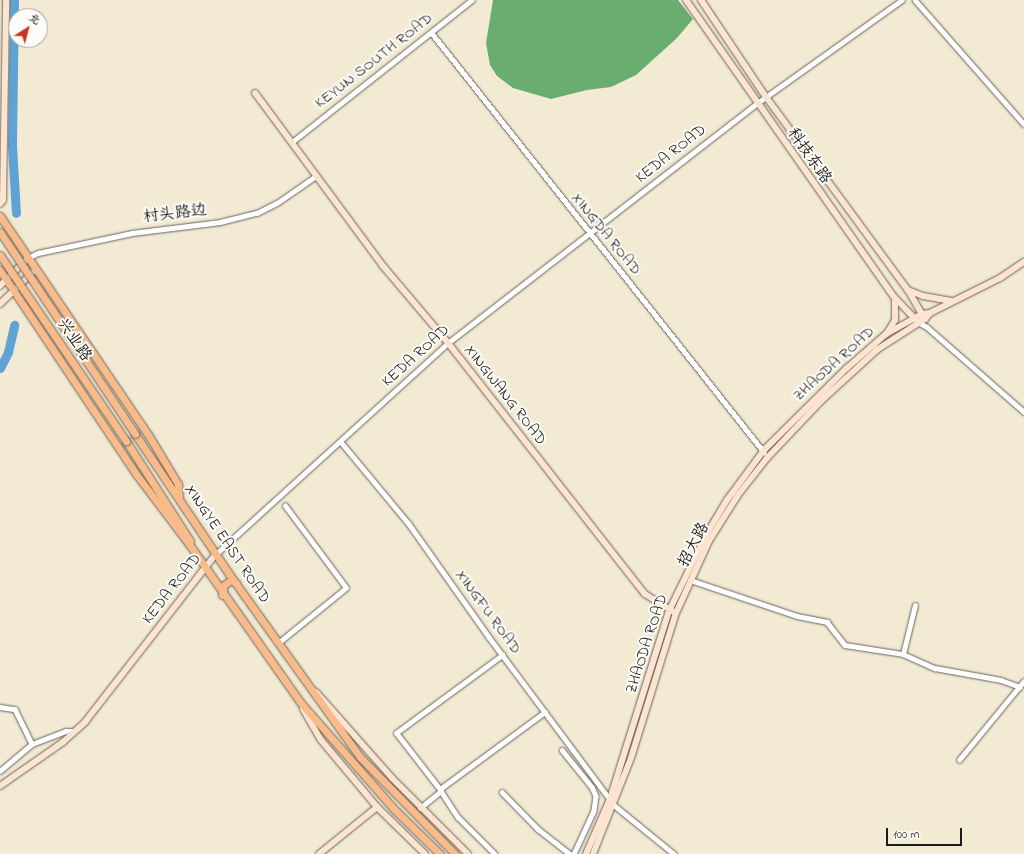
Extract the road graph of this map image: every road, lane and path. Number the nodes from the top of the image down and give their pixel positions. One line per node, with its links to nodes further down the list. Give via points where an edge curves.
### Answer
1 (6, 0): 14 (main road, via 3,200)
2 (472, 0): 7 (street, KEYUN SOUTH ROAD)
3 (686, 0): 10 (main road, 科技东路)
4 (701, 0): 9 (main road)
5 (902, 0): 9 (street, KEDA ROAD)
6 (916, 0): 11 (street)
7 (431, 32): 12 (street, KEYUN SOUTH ROAD); 17 (street, XINGDA ROAD)
8 (255, 93): 12 (main road, XINGWANG ROAD)
9 (766, 97): 10 (street, KEDA ROAD); 26 (main road)
10 (756, 104): 17 (street, KEDA ROAD); 27 (main road, 科技东路)
11 (1024, 124)
12 (292, 142): 13 (main road, XINGWANG ROAD)
13 (316, 176): 19 (street, 村头路边, via 257,213 220,222 132,233 38,253); 34 (main road, XINGWANG ROAD, via 383,266)
14 (0, 204)
15 (0, 216): 19 (main road)
16 (0, 232): 39 (main road, XINGYE EAST ROAD, bridge)
17 (590, 235): 34 (street, KEDA ROAD); 37 (street, XINGDA ROAD)
18 (0, 255): 41 (main road, 兴业路, bridge, via 191,539)
19 (28, 258): 22 (main road); 23 (main road)
20 (1024, 262): 28 (main road, ZHAODA ROAD, via 1000,278)
21 (0, 270): 23 (main road)
22 (35, 270): 25 (main road); 39 (main road, via 150,436 178,484)
23 (6, 280): 24 (main road); 25 (main road)
24 (0, 286)
25 (14, 290): 29 (main road); 41 (main road, via 131,467)
26 (908, 290): 28 (main road, via 923,296); 30 (main road)
27 (895, 298): 31 (main road, 科技东路); 33 (main road, via 895,320)
28 (952, 301): 30 (main road, ZHAODA ROAD)
29 (0, 304)
30 (923, 316): 31 (main road, ZHAODA ROAD); 32 (street)
31 (916, 320): 32 (street); 33 (main road, ZHAODA ROAD); 38 (main road, 招大路, via 878,349 821,401)
32 (927, 327): 35 (street)
33 (886, 334): 37 (main road, ZHAODA ROAD, via 847,368)
34 (448, 343): 36 (street, KEDA ROAD); 48 (main road, XINGWANG ROAD, via 645,594)
35 (1024, 412)
36 (341, 442): 42 (street, KEDA ROAD); 52 (street, XINGFU ROAD, via 409,524)
37 (764, 450): 38 (street, XINGDA ROAD); 48 (main road, ZHAODA ROAD, via 706,535)
38 (767, 458): 44 (main road, 招大路, via 721,521)
39 (179, 498): 42 (main road, XINGYE EAST ROAD)
40 (285, 506): 50 (street, via 346,588)
41 (190, 544): 43 (main road)
42 (216, 554): 43 (main road, KEDA ROAD); 45 (main road, XINGYE EAST ROAD)
43 (204, 567): 46 (main road); 59 (main road, KEDA ROAD, via 101,704)
44 (690, 580): 49 (main road, 招大路); 51 (street, via 797,616 827,622 845,645)
45 (236, 583): 46 (main road, via 231,580 224,585); 50 (main road, XINGYE EAST ROAD)
46 (222, 595): 56 (main road)
47 (915, 605): 51 (street)
48 (669, 611): 49 (main road, XINGWANG ROAD); 67 (main road, ZHAODA ROAD)
49 (676, 613): 68 (main road, 招大路)
50 (278, 643): 53 (main road, XINGYE EAST ROAD)
51 (903, 654): 55 (street, via 935,668 1001,680)
52 (502, 655): 58 (street, XINGFU ROAD); 65 (street, via 396,733)
53 (299, 674): 70 (main road); 74 (main road, XINGYE EAST ROAD, via 360,757)
54 (1024, 681): 55 (street)
55 (1020, 687): 62 (street)
56 (300, 702): 69 (main road, via 321,740); 73 (main road, via 393,808)
57 (0, 707): 60 (street, via 15,709)
58 (545, 712): 65 (street); 67 (street, XINGFU ROAD)
59 (75, 731): 60 (street, via 66,731); 64 (main road, KEDA ROAD)
60 (32, 744): 63 (street)
61 (562, 750): 78 (street, via 592,787 596,796 594,810)
62 (959, 760)
63 (0, 770)
64 (0, 786)
65 (440, 790): 70 (street); 76 (street, via 458,817)
66 (502, 792): 77 (street, via 538,829)
67 (610, 799): 68 (street, XINGFU ROAD); 79 (main road, ZHAODA ROAD)
68 (614, 805): 80 (main road, 招大路); 81 (street, XINGFU ROAD)
69 (377, 807): 71 (main road); 72 (main road)
70 (420, 808): 75 (main road)
71 (319, 854)
72 (425, 854)
73 (440, 854)
74 (455, 854)
75 (468, 854)
76 (495, 854)
77 (570, 854)
78 (574, 854)
79 (586, 854)
80 (593, 854)
81 (674, 854)

